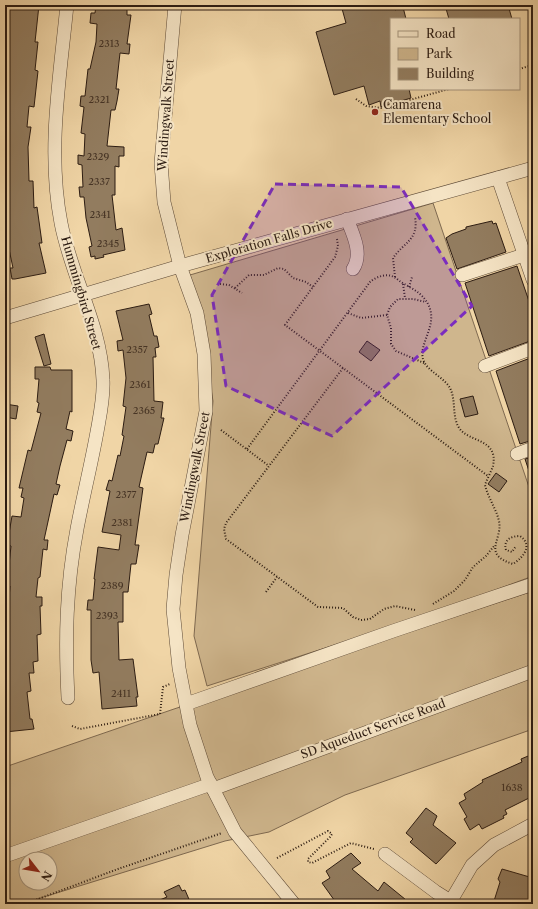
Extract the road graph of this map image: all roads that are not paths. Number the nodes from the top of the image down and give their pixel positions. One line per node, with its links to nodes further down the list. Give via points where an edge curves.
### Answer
1 (67, 5): 11 (street, Hummingbird Street, via 54,150 55,181 61,225)
2 (175, 5): 7 (street, Windingwalk Street, via 161,163 164,202)
3 (533, 168): 4 (street, Exploration Falls Drive)
4 (498, 178): 5 (street, Exploration Falls Drive); 6 (street)
5 (347, 219): 7 (street, Exploration Falls Drive); 8 (street, via 356,241 358,256)
6 (529, 254): 9 (street); 10 (street)
7 (180, 266): 11 (street, Exploration Falls Drive); 20 (street, Windingwalk Street, via 197,313 204,354 206,411 182,535 173,609 179,668)
8 (353, 269)
9 (462, 275)
10 (533, 280)
11 (84, 294): 12 (street, Exploration Falls Drive); 19 (street, Hummingbird Street, via 104,380 95,448 68,580 65,643)
12 (5, 318)
13 (533, 348): 14 (street)
14 (485, 366)
15 (533, 448): 16 (street)
16 (518, 454)
17 (533, 584): 20 (street)
18 (533, 671): 21 (street, SD Aqueduct Service Road)
19 (68, 698)
20 (186, 704): 21 (street, Windingwalk Street, via 190,725)
21 (212, 787): 24 (street, SD Aqueduct Service Road); 26 (street, Windingwalk Street, via 235,832)
22 (533, 824): 25 (street, via 494,845 472,865)
23 (385, 854): 25 (street)
24 (5, 856)
25 (451, 903)
26 (294, 904)

